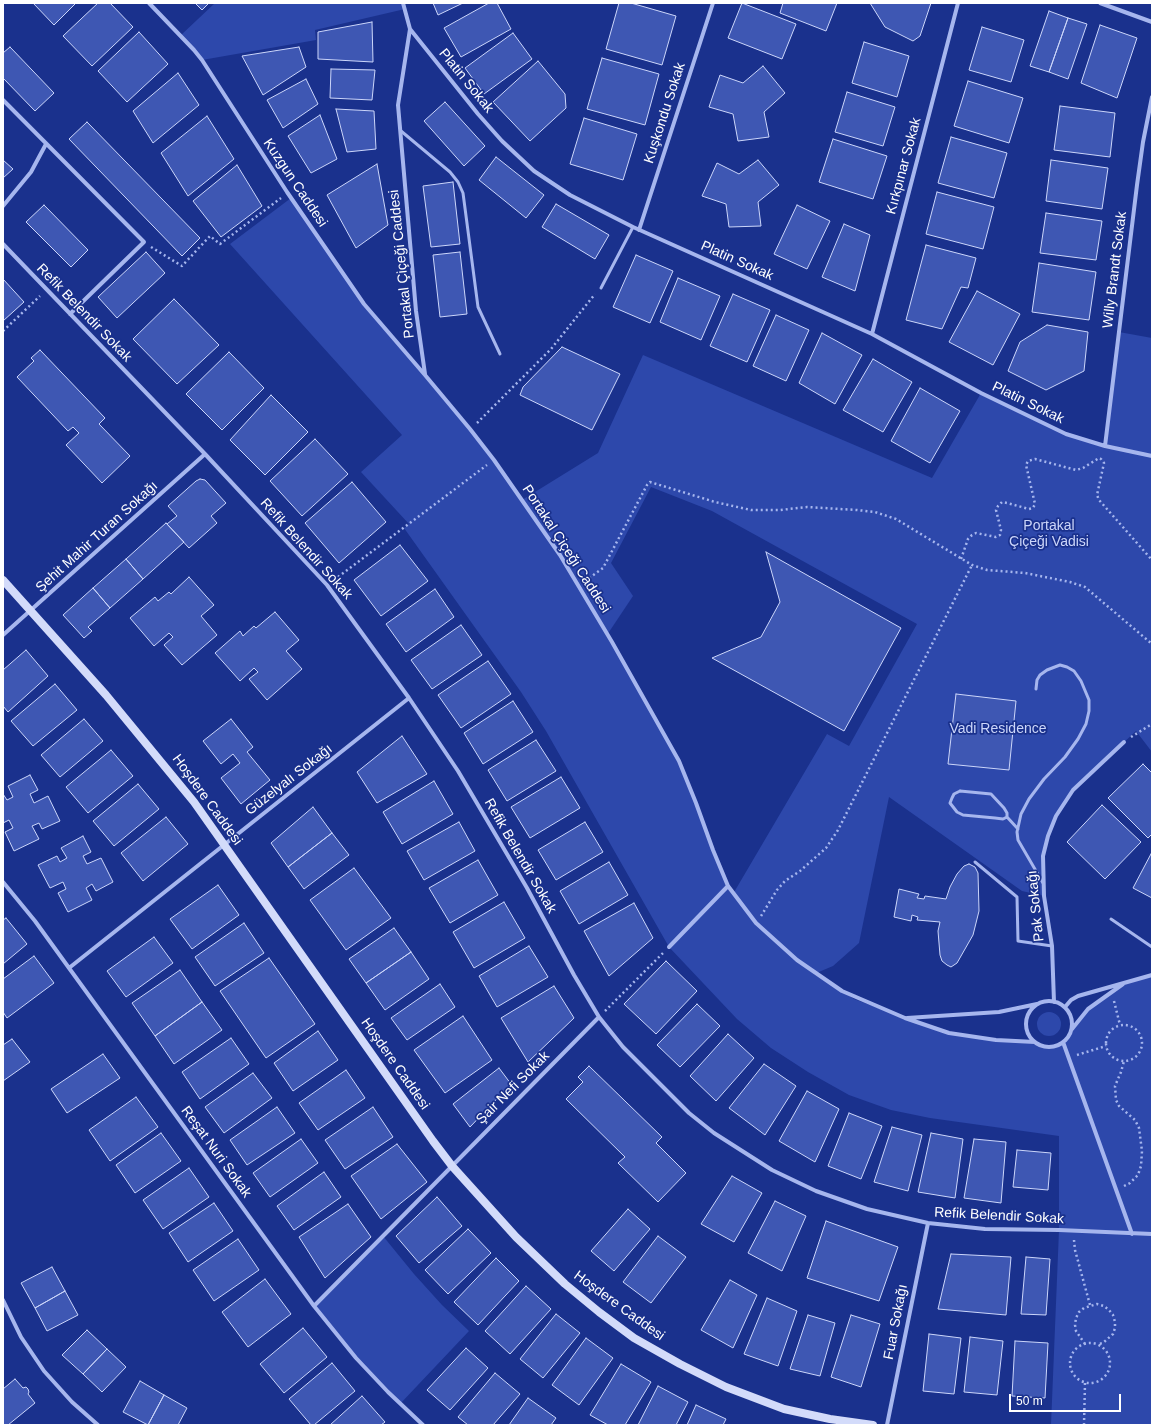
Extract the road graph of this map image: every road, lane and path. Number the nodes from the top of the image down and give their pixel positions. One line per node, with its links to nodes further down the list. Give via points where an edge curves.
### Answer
1 (149, 3): 12 (street, Kuzgun Caddesi, via 202,60)
2 (403, 3): 7 (street, Portakal Çiçeği Caddesi)
3 (713, 3): 15 (street, Kuşkondu Sokak)
4 (958, 3): 22 (street, Kırkpınar Sokak)
5 (1100, 3): 6 (street)
6 (1152, 22)
7 (410, 29): 10 (street, Portakal Çiçeği Caddesi, via 398,105); 14 (street, Platin Sokak, via 478,114 534,171 570,195)
8 (1152, 97): 26 (street, Willy Brandt Sokak, via 1137,185)
9 (3, 100): 11 (street)
10 (401, 132): 23 (lane, via 450,172 463,193 478,307); 24 (street, Portakal Çiçeği Caddesi, via 416,311)
11 (46, 144): 13 (street, via 31,172); 16 (street)
12 (287, 192): 16 (path, via 220,244 210,236 182,266); 24 (street, Kuzgun Caddesi, via 364,304)
13 (3, 206)
14 (633, 227): 15 (street, Platin Sokak); 18 (lane)
15 (639, 230): 22 (street, Platin Sokak)
16 (144, 242): 20 (street)
17 (3, 244): 19 (street, Refik Belendir Sokak)
18 (601, 288): 25 (path, via 551,349)
19 (47, 291): 20 (street, Refik Belendir Sokak); 21 (path)
20 (70, 314): 27 (street, Refik Belendir Sokak)
21 (3, 331)
22 (872, 334): 26 (street, Platin Sokak, via 981,393 1066,434)
23 (500, 354)
24 (425, 375): 25 (street, Portakal Çiçeği Caddesi)
25 (470, 429): 29 (street, Portakal Çiçeği Caddesi)
26 (1105, 446): 28 (street, Platin Sokak)
27 (205, 454): 34 (street, Refik Belendir Sokak); 36 (street, Şehit Mahir Turan Sokağı)
28 (1152, 456)
29 (494, 460): 34 (path); 35 (street, Portakal Çiçeği Caddesi, via 560,555)
30 (961, 559): 31 (path, via 972,535 1000,535 996,510 1002,502 1033,508 1035,504 1026,465 1028,461 1035,459 1076,470 1099,458 1104,463 1097,495 1099,500); 32 (path); 35 (path, via 896,519 875,512 807,507 751,510 650,482 603,568)
31 (1152, 560)
32 (972, 565): 38 (path, via 987,570 1025,573 1085,587); 51 (path, via 838,830 826,848 777,890)
33 (3, 580): 36 (main road, Hoşdere Caddesi)
34 (327, 586): 40 (street, Refik Belendir Sokak)
35 (578, 586): 49 (street, Portakal Çiçeği Caddesi, via 679,761)
36 (32, 610): 37 (street, Şehit Mahir Turan Sokağı); 45 (main road, Hoşdere Caddesi, via 167,767)
37 (3, 635)
38 (1152, 644)
39 (1036, 689): 44 (lane, via 1037,680 1047,670 1053,666 1067,667 1074,671 1087,691 1089,711 1078,739 1029,799 1021,814)
40 (409, 698): 45 (street, Güzelyalı Sokağı); 62 (street, Refik Belendir Sokak, via 458,771)
41 (1152, 724): 42 (path)
42 (1124, 742): 48 (street, Pak Sokağı, via 1073,790 1056,816 1042,856)
43 (1007, 817): 43 (lane, via 1007,813 991,794 960,791 954,794 950,803 963,815 1003,819); 44 (lane)
44 (1018, 829): 48 (lane, via 1018,840)
45 (224, 845): 55 (street, Güzelyalı Sokağı); 71 (main road, Hoşdere Caddesi)
46 (975, 862): 52 (lane, via 1017,897 1018,941)
47 (3, 882): 55 (street, Reşat Nuri Sokak)
48 (1043, 884): 52 (street, Pak Sokağı)
49 (728, 886): 51 (street, Portakal Çiçeği Caddesi); 54 (street)
50 (1111, 920): 53 (lane)
51 (756, 923): 63 (street, Portakal Çiçeği Caddesi, via 797,960 842,991)
52 (1052, 946): 59 (street, Pak Sokağı)
53 (1152, 947)
54 (668, 948): 62 (path)
55 (69, 968): 79 (street, Reşat Nuri Sokak)
56 (1152, 975): 57 (street)
57 (1126, 982): 58 (street); 61 (street, via 1078,996)
58 (1112, 992): 64 (path); 65 (street, via 1088,1009)
59 (1054, 1002): 60 (street, Portakal Çiçeği Caddesi); 61 (street, Portakal Çiçeği Caddesi)
60 (1040, 1003): 63 (street, Portakal Çiçeği Caddesi, via 999,1012); 66 (street, via 1033,1008 1027,1021 1027,1029)
61 (1065, 1007): 65 (street, via 1071,1018)
62 (599, 1017): 71 (street, Şair Nefi Sokak); 73 (street, Refik Belendir Sokak, via 623,1046 690,1113 742,1152 816,1191 867,1209)
63 (905, 1018): 66 (street, Portakal Çiçeği Caddesi, via 949,1033 996,1040)
64 (1120, 1025): 68 (path, via 1110,1032); 70 (path, via 1131,1026 1142,1039 1141,1051 1137,1056)
65 (1071, 1030): 67 (street)
66 (1035, 1042): 67 (street, Portakal Çiçeği Caddesi, via 1049,1047)
67 (1063, 1042): 69 (street)
68 (1106, 1046): 69 (path); 70 (path, via 1114,1059)
69 (1068, 1057): 72 (street)
70 (1124, 1061): 72 (path, via 1115,1086 1116,1100 1135,1120 1139,1128 1142,1151 1138,1175 1130,1183)
71 (452, 1166): 79 (street, Şair Nefi Sokak); 85 (main road, Hoşdere Caddesi, via 516,1237 559,1278 634,1338 726,1387 784,1409)
72 (1117, 1189): 75 (street)
73 (928, 1223): 74 (street, Refik Belendir Sokak, via 985,1229); 86 (street, Fuar Sokağı)
74 (1074, 1231): 75 (street, Refik Belendir Sokak); 78 (path, via 1075,1250)
75 (1132, 1234): 76 (street, Refik Belendir Sokak)
76 (1152, 1234)
77 (3, 1300): 83 (street, via 21,1337 44,1371 72,1402)
78 (1090, 1305): 80 (path, via 1079,1312 1075,1325); 81 (path, via 1104,1306 1113,1315 1115,1322 1113,1334)
79 (314, 1306): 84 (street, Reşat Nuri Sokak, via 356,1358)
80 (1085, 1344): 81 (path); 82 (path, via 1078,1346 1070,1357 1074,1376)
81 (1098, 1345): 82 (path, via 1108,1354 1110,1367 1098,1382)
82 (1085, 1383): 87 (path)
83 (98, 1425)
84 (423, 1425)
85 (873, 1425)
86 (887, 1425)
87 (1084, 1425)

